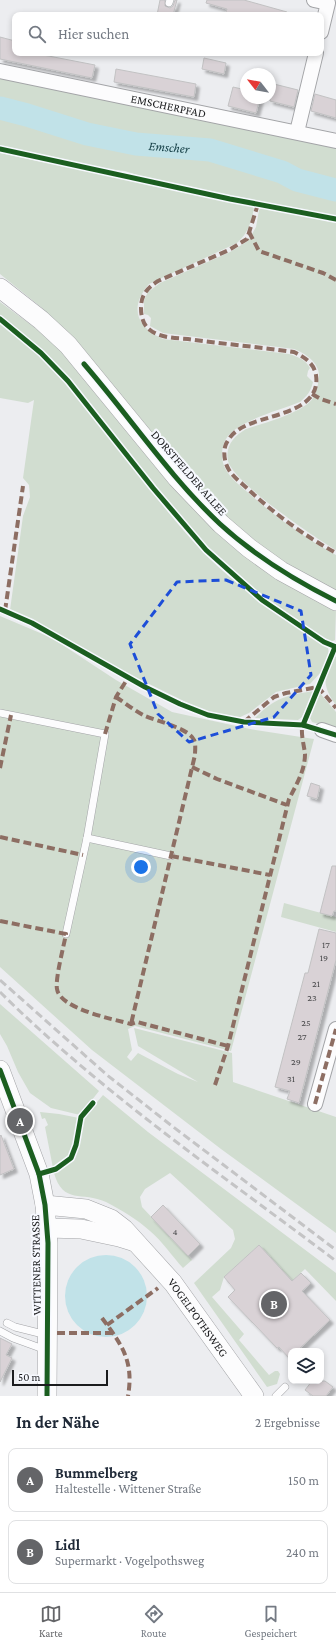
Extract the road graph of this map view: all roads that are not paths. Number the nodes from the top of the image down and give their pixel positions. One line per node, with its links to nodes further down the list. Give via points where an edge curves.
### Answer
1 (314, 0): 2 (street, via 328,3)
2 (324, 20)
3 (315, 56): 5 (street)
4 (0, 71): 5 (street, EMSCHERPFAD)
5 (297, 132): 6 (street, EMSCHERPFAD)
6 (336, 141)
7 (0, 288): 8 (main road, DORSTFELDER ALLEE, via 68,345 177,478 221,524 249,548 281,570)
8 (336, 601)
9 (0, 713): 12 (lane, via 105,734)
10 (322, 730): 11 (street)
11 (336, 735)
12 (87, 838): 13 (lane); 14 (lane)
13 (171, 856)
14 (66, 934)
15 (336, 1029): 16 (street)
16 (332, 1057): 18 (street)
17 (2, 1079): 19 (main road, WITTENER STRASSE, via 39,1174)
18 (315, 1104)
19 (45, 1205): 20 (main road, WITTENER STRASSE); 21 (main road, VOGELPOTHSWEG, via 86,1209 100,1214 124,1229)
20 (48, 1228): 21 (main road, VOGELPOTHSWEG, via 81,1229); 24 (main road, WITTENER STRASSE)
21 (137, 1243): 27 (main road, VOGELPOTHSWEG, via 173,1283)
22 (7, 1322): 24 (lane)
23 (0, 1331): 24 (lane, via 13,1338)
24 (48, 1343): 26 (main road, WITTENER STRASSE)
25 (285, 1387): 28 (lane)
26 (47, 1396)
27 (254, 1396)
28 (276, 1396)

